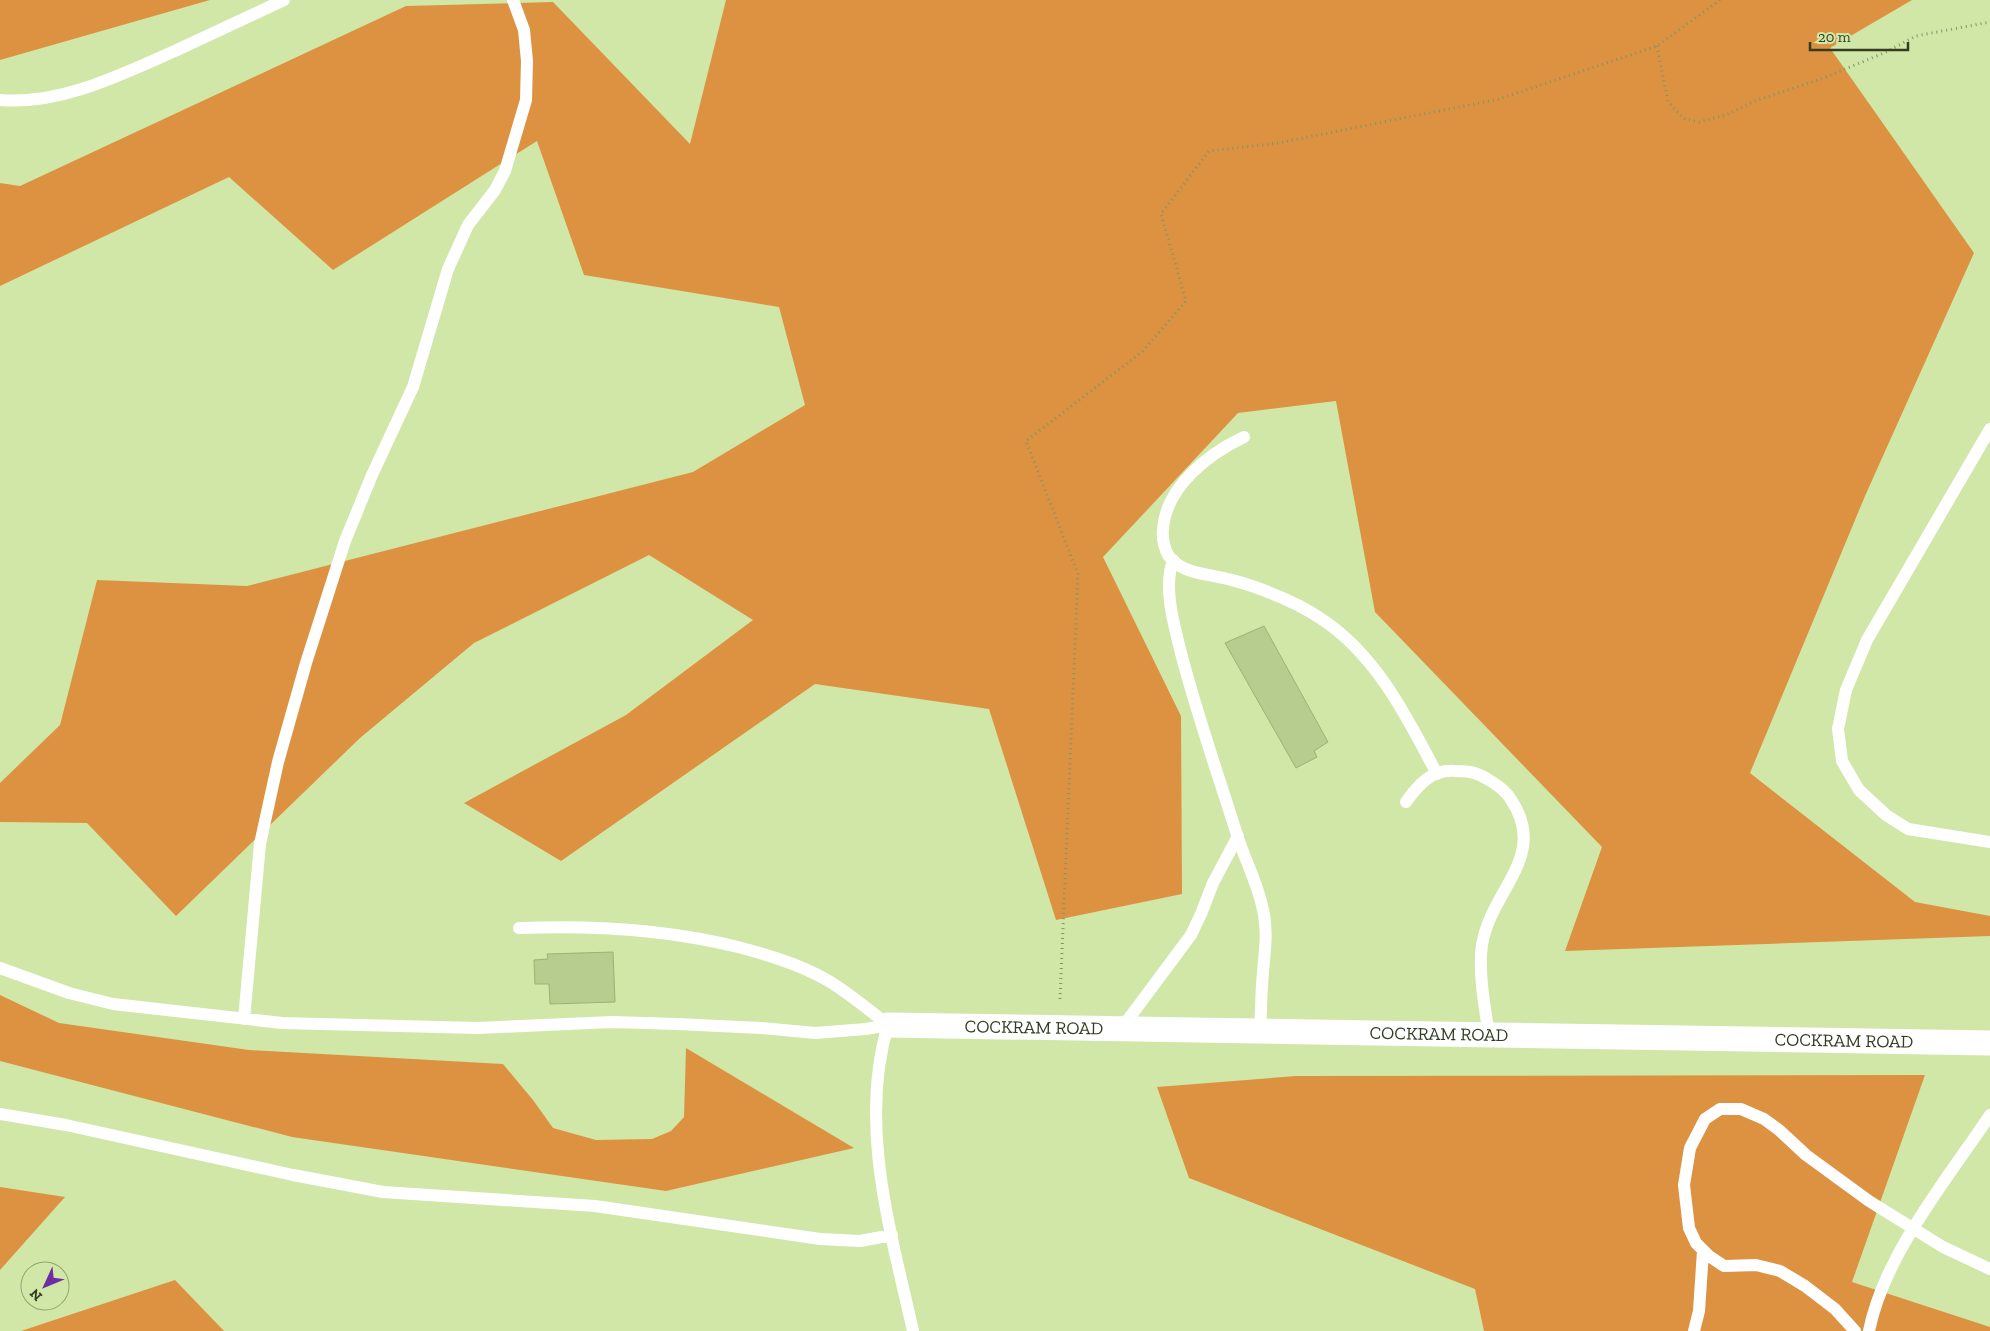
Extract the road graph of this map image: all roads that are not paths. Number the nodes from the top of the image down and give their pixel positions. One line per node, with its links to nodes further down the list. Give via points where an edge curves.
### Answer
1 (284, 0): 3 (lane, via 129,72 64,94 17,101)
2 (513, 0): 13 (lane, via 524,30 526,100 505,171 468,225 448,269 413,387 345,541 306,663 278,762 260,844)
3 (0, 100)
4 (1990, 430): 10 (lane, via 1867,640 1846,690 1838,729 1842,760 1859,790 1886,815 1908,829)
5 (1244, 437): 6 (lane, via 1212,456 1170,500 1164,516 1162,538)
6 (1174, 560): 7 (lane, via 1195,573 1254,587 1320,618 1343,636 1390,690); 9 (lane, via 1169,573 1176,634 1194,706)
7 (1437, 774): 8 (lane, via 1418,786); 17 (lane, via 1448,770 1471,772 1493,784 1506,792 1519,811 1525,828 1519,864 1494,909 1482,946 1482,986)
8 (1406, 802)
9 (1238, 836): 15 (lane, via 1212,883 1191,935); 16 (lane, via 1264,912 1266,945)
10 (1990, 842)
11 (519, 928): 14 (lane, via 632,929 701,938 773,956 825,980)
12 (0, 968): 13 (lane, via 69,993 113,1004)
13 (244, 1019): 14 (lane, via 282,1023 477,1028 612,1022 815,1033)
14 (888, 1025): 15 (street, COCKRAM ROAD); 22 (lane, via 881,1048 876,1134)
15 (1120, 1029): 16 (street, COCKRAM ROAD)
16 (1260, 1031): 17 (street, COCKRAM ROAD)
17 (1490, 1035): 18 (street, COCKRAM ROAD)
18 (1990, 1043)
19 (0, 1114): 22 (lane, via 383,1192 595,1206 820,1238 860,1241)
20 (1990, 1115): 21 (lane)
21 (1914, 1228): 23 (lane, via 1838,1180 1764,1119 1741,1109 1720,1109 1705,1119 1690,1148 1684,1185 1689,1228); 24 (lane, via 1943,1247); 28 (lane, via 1901,1247 1876,1304)
22 (892, 1235): 25 (lane)
23 (1703, 1251): 26 (lane, via 1699,1311); 27 (lane, via 1724,1266 1756,1265 1780,1271 1835,1309)
24 (1990, 1269)
25 (913, 1331)
26 (1694, 1331)
27 (1855, 1331)
28 (1869, 1331)

